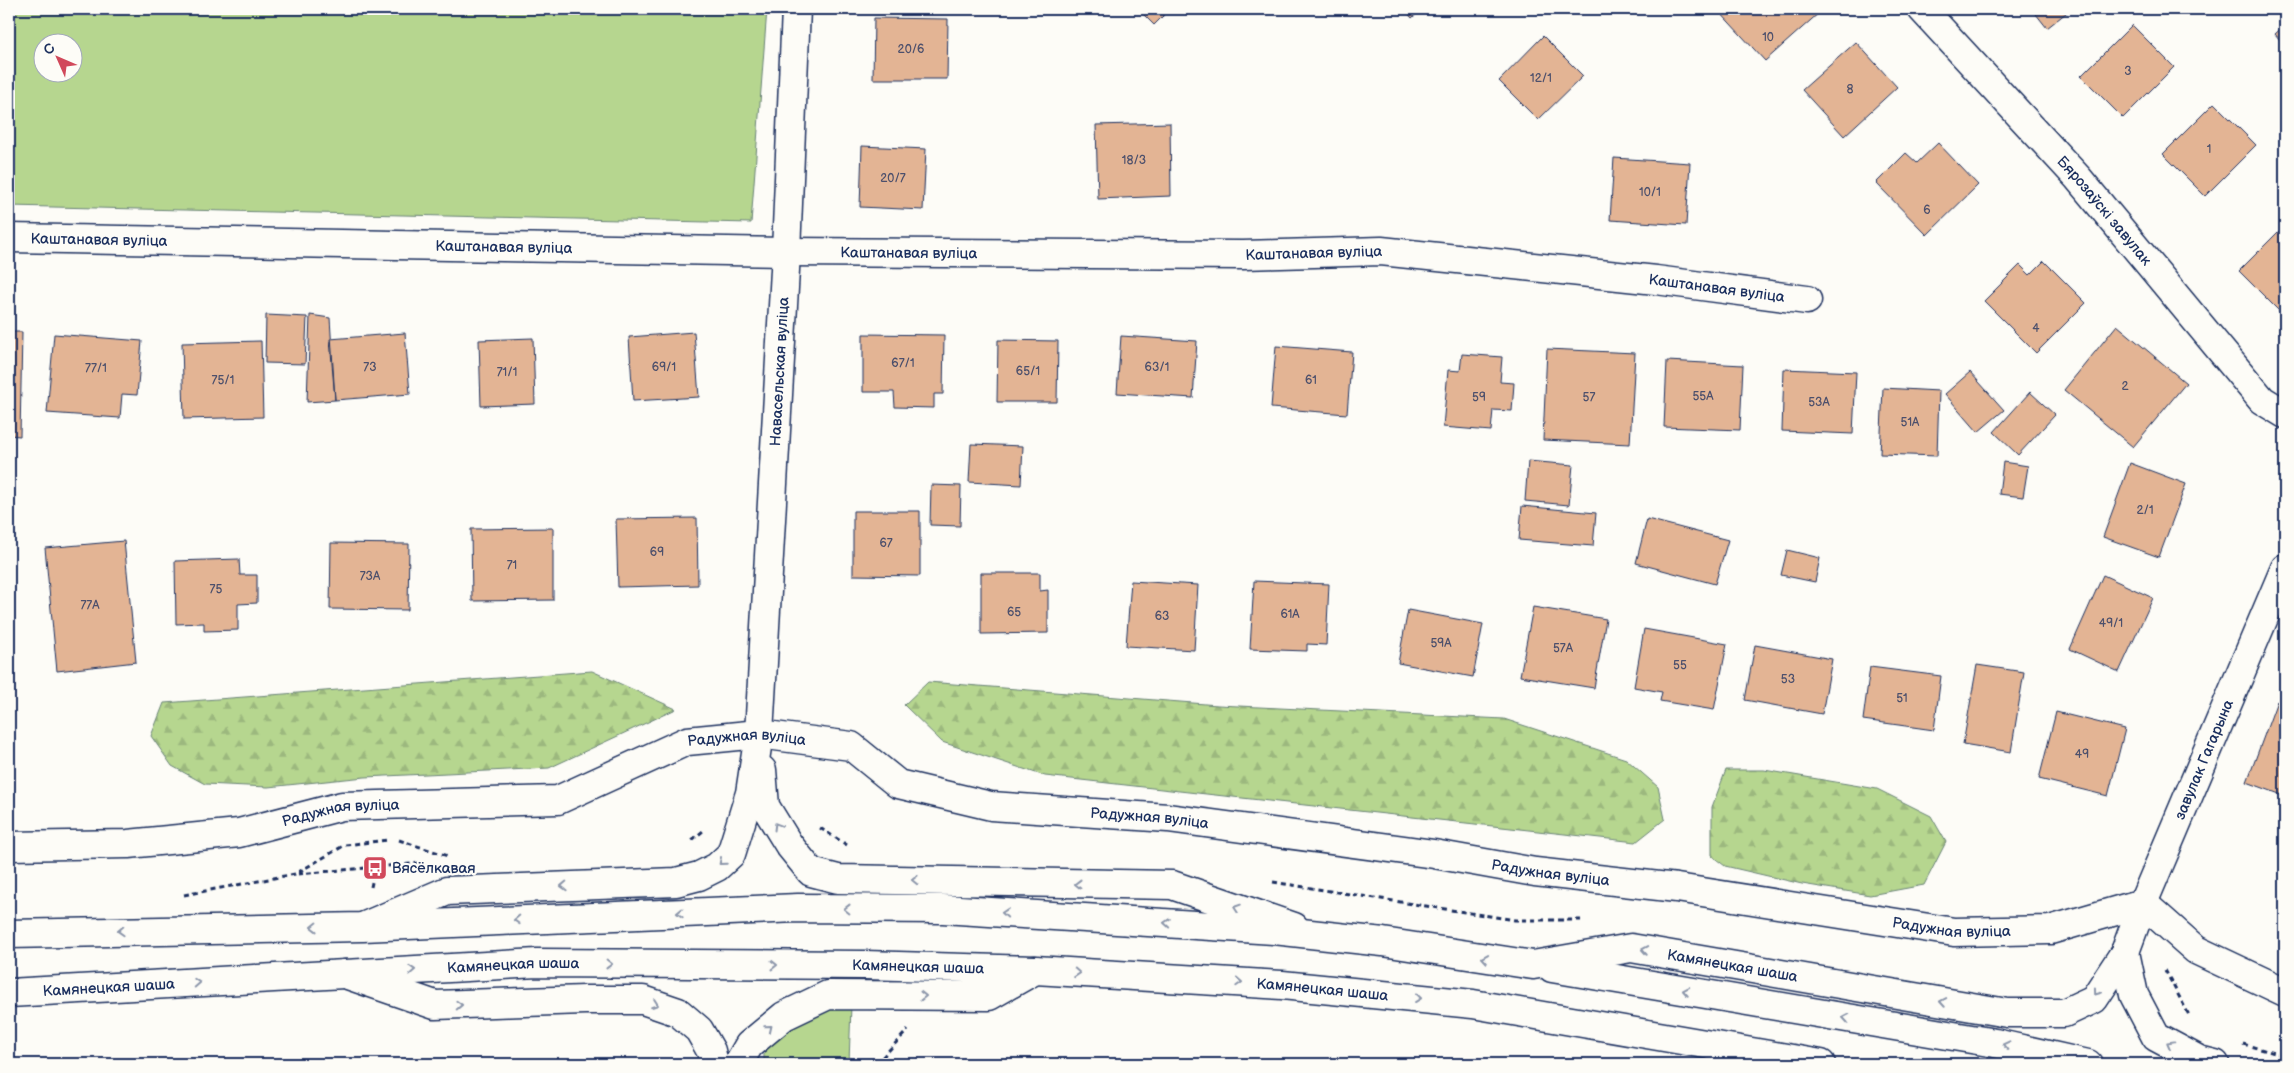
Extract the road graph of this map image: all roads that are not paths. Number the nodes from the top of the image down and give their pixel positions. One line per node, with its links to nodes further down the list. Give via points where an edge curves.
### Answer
1 (796, 9): 4 (street, Навасельская вуліца)
2 (1922, 9): 6 (street, Бярозаўскі завулак, via 2078,178 2262,400)
3 (9, 238): 4 (street, Каштанавая вуліца)
4 (786, 252): 5 (street, Каштанавая вуліца, via 1243,255 1381,251 1647,279); 8 (street, Навасельская вуліца)
5 (1807, 300)
6 (2285, 414)
7 (2285, 568): 10 (street, завулак Гагарына)
8 (759, 734): 9 (street, Радужная вуліца, via 687,741 558,800 342,806 240,832 128,844); 10 (street, Радужная вуліца, via 851,746 898,784 991,806 1178,819 1434,854 1535,872 1677,888 1954,932 2050,930); 11 (street, one-way to 11, via 750,793 731,854 717,867 699,876 676,882 447,891); 13 (street, one-way to 8, via 1172,886 838,879 811,872 789,845 765,806)
9 (9, 846)
10 (2144, 903): 14 (street, завулак Гагарына); 18 (street, via 2196,950)
11 (363, 926): 12 (street, one-way to 12); 13 (street, Камянецкая шаша, one-way to 11, via 943,909 798,908)
12 (9, 934)
13 (1316, 935): 15 (street, Камянецкая шаша, one-way to 13)
14 (2125, 952): 15 (street, Камянецкая шаша, one-way to 15, via 2094,999 2064,1014 2007,1013 1631,948); 24 (street, one-way to 14, via 2199,1060 2156,1037 2134,995)
15 (1533, 965): 23 (street, one-way to 15, via 1995,1043)
16 (1035, 970): 17 (street, Камянецкая шаша, one-way to 16, via 537,963 865,965); 21 (street, one-way to 16, via 749,1045 784,1016 828,995 989,996); 22 (street, Камянецкая шаша, one-way to 22, via 1282,985 1473,1004)
17 (345, 974): 19 (street, Камянецкая шаша, one-way to 17); 20 (street, one-way to 20, via 434,1006 644,1000 678,1012 698,1030 711,1051)
18 (2285, 992)
19 (9, 993)
20 (714, 1064)
21 (738, 1064)
22 (1821, 1064)
23 (2088, 1064)
24 (2215, 1064)

